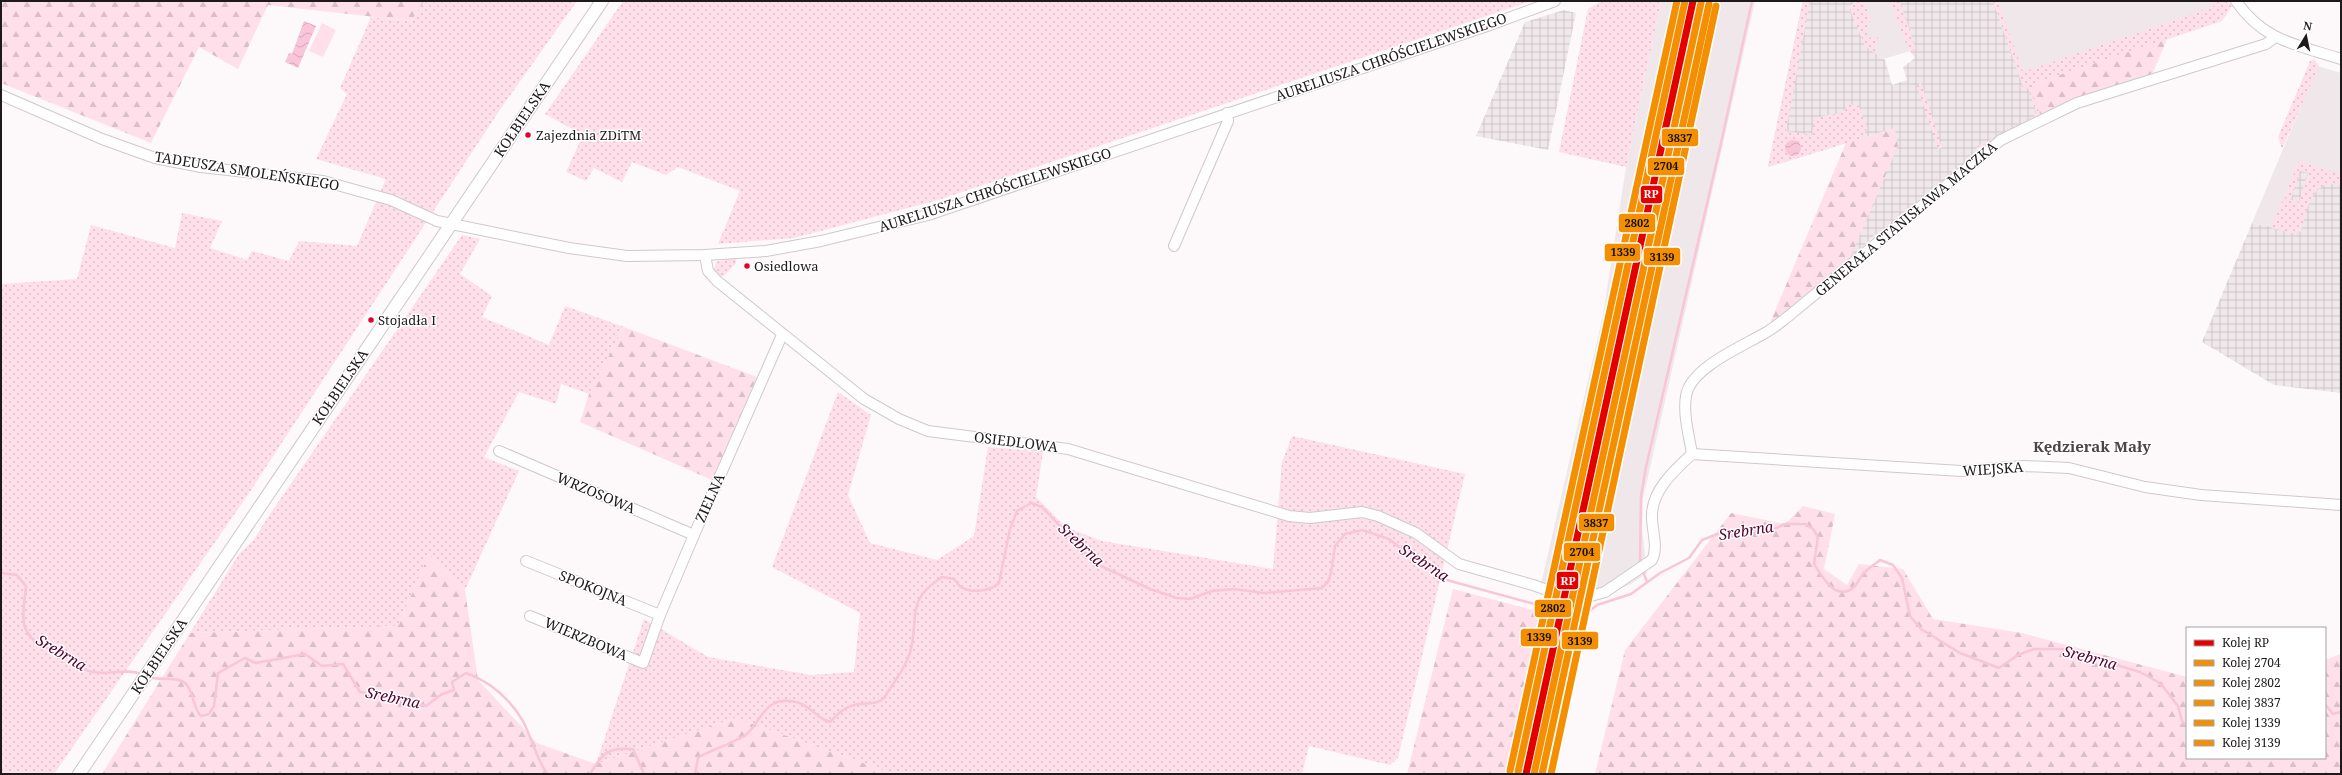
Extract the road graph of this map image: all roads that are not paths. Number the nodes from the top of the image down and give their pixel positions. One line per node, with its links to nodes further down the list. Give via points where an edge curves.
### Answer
1 (602, 1): 8 (main road, KOŁBIELSKA)
2 (1555, 1): 7 (street, AURELIUSZA CHRÓŚCIELEWSKIEGO)
3 (2236, 1): 4 (street, via 2246,16)
4 (2274, 38): 5 (street); 13 (street, GENERAŁA STANISŁAWA MACZKA, via 2266,44 2077,103 2001,140 1790,315 1768,332 1705,368 1692,381 1686,394 1685,411)
5 (2341, 59)
6 (1, 95): 8 (street, TADEUSZA SMOLEŃSKIEGO, via 102,139 155,158 201,167 323,181 391,200)
7 (1227, 113): 9 (street, via 1228,121); 10 (street, AURELIUSZA CHRÓŚCIELEWSKIEGO, via 928,215 821,241 766,251)
8 (451, 225): 10 (street, AURELIUSZA CHRÓŚCIELEWSKIEGO, via 606,254 660,257); 20 (main road, KOŁBIELSKA)
9 (1174, 246)
10 (705, 255): 11 (street, OSIEDLOWA, via 708,271 714,279)
11 (782, 335): 13 (street, OSIEDLOWA, via 864,399 899,420 928,430 1068,449 1289,516 1310,518 1362,512 1378,516 1416,533 1459,564 1575,598 1605,592 1652,560 1653,502 1658,491); 15 (street, ZIELNA)
12 (499, 451): 15 (street, WRZOSOWA)
13 (1692, 454): 14 (street, WIEJSKA, via 1961,471 2024,466 2069,468 2145,488)
14 (2341, 505)
15 (694, 535): 17 (street, ZIELNA)
16 (526, 562): 17 (street, SPOKOJNA)
17 (660, 615): 19 (street, ZIELNA)
18 (530, 616): 19 (street, WIERZBOWA)
19 (643, 663)
20 (78, 774)

